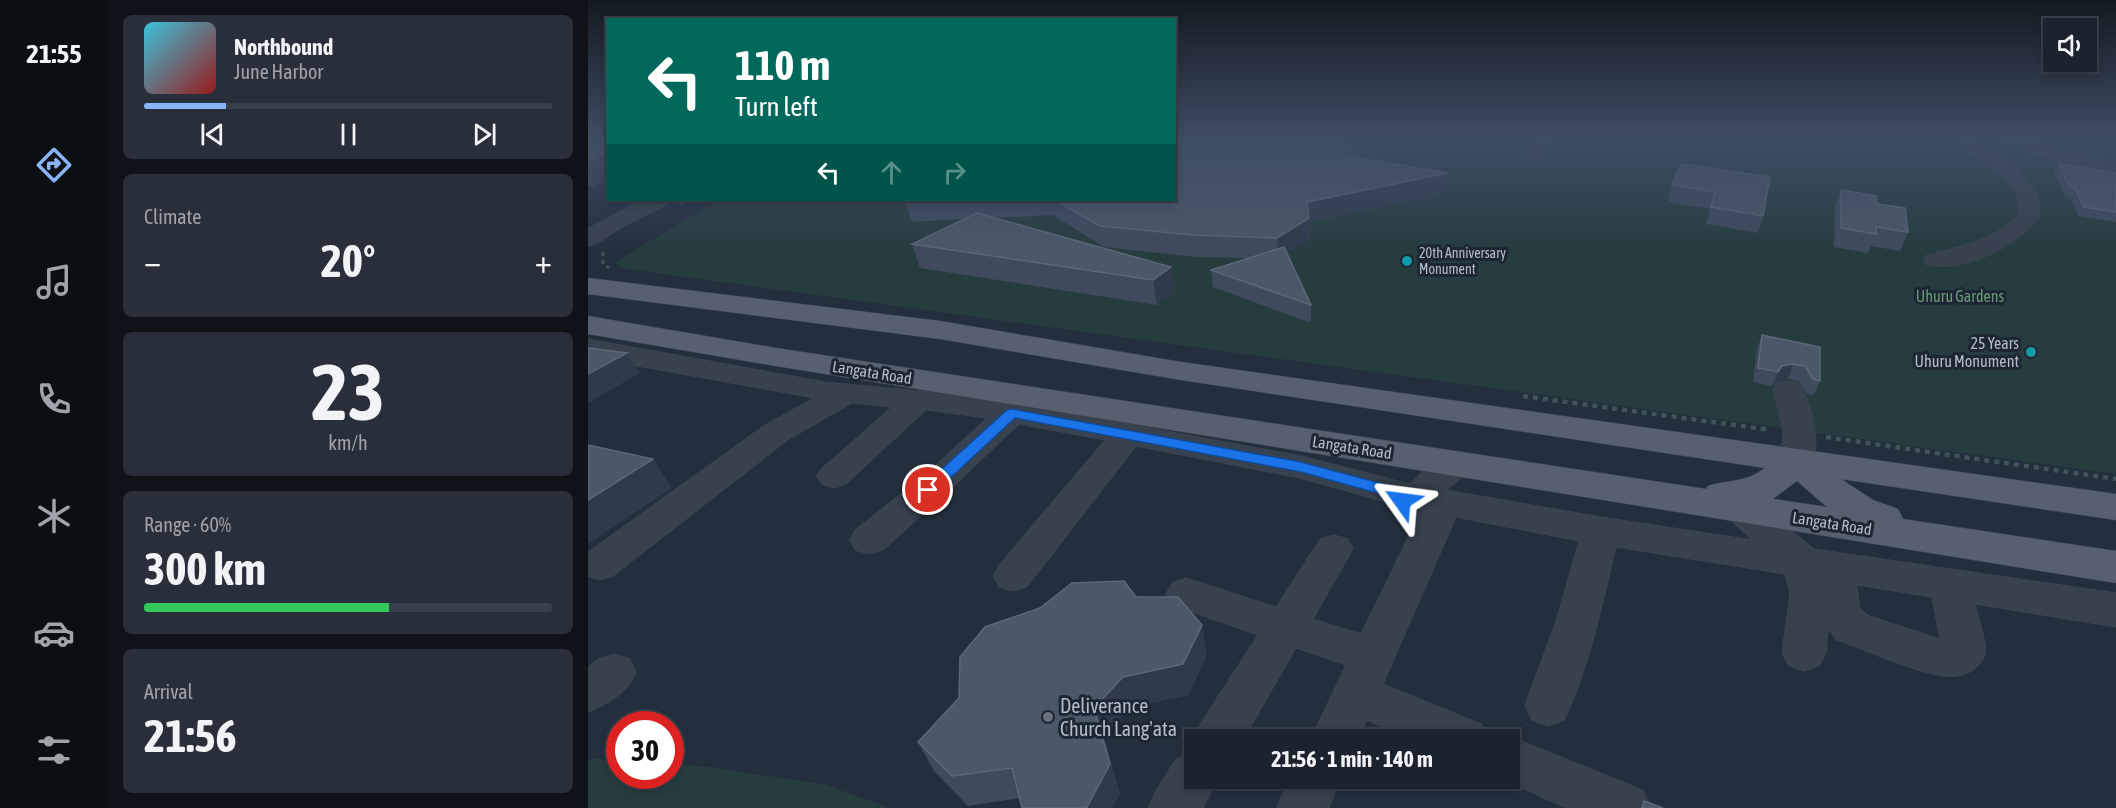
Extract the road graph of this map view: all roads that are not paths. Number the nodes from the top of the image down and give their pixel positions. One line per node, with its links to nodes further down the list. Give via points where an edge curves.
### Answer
1 (2013, 178): 6 (street, via 2027,194 2029,216 2019,229 1989,246)
2 (620, 201): 4 (street)
3 (664, 204): 5 (street, via 616,221)
4 (588, 217)
5 (598, 242)
6 (1936, 260)
7 (595, 282): 9 (main road)
8 (588, 325): 11 (main road, Langata Road)
9 (1000, 340): 13 (main road, via 984,366); 19 (main road, via 1193,372)
10 (588, 348): 12 (street)
11 (776, 357): 12 (street); 13 (main road, Langata Road)
12 (745, 377): 15 (street)
13 (962, 386): 20 (main road, Langata Road)
14 (1788, 390): 19 (street)
15 (847, 393): 16 (street); 33 (street, via 777,432)
16 (918, 400): 17 (street); 22 (street)
17 (1012, 413): 18 (street); 28 (street)
18 (1128, 435): 24 (street, via 1301,467); 34 (street)
19 (1798, 447): 23 (main road, via 1761,490 1740,494); 25 (main road); 32 (main road, via 1833,494 1875,517)
20 (1396, 454): 21 (main road, Langata Road); 24 (street)
21 (1459, 464): 23 (main road, Langata Road); 24 (street, via 1439,476)
22 (834, 477)
23 (1559, 480): 26 (main road, Langata Road)
24 (1420, 502): 27 (street); 40 (street)
25 (2116, 507)
26 (1740, 508): 29 (main road, Langata Road); 31 (street)
27 (1601, 531): 31 (street); 41 (street, via 1577,621)
28 (869, 540)
29 (1988, 547): 32 (main road, Langata Road); 35 (street)
30 (1334, 549): 38 (street)
31 (1819, 564): 35 (street); 35 (street, via 1844,622 1938,657 1956,658 1964,652); 39 (street, via 1810,593)
32 (2116, 565)
33 (599, 566)
34 (1013, 576)
35 (1957, 585): 37 (street)
36 (1186, 594): 38 (street)
37 (2116, 610)
38 (1287, 627): 40 (street); 42 (street)
39 (1804, 653)
40 (1363, 674): 43 (street); 44 (street)
41 (1548, 705)
42 (1224, 729)
43 (1339, 729)
44 (1447, 729)
45 (1520, 764): 50 (street)
46 (1186, 789): 48 (street)
47 (1311, 789): 49 (street)
48 (1174, 808)
49 (1303, 808)
50 (1625, 808)

